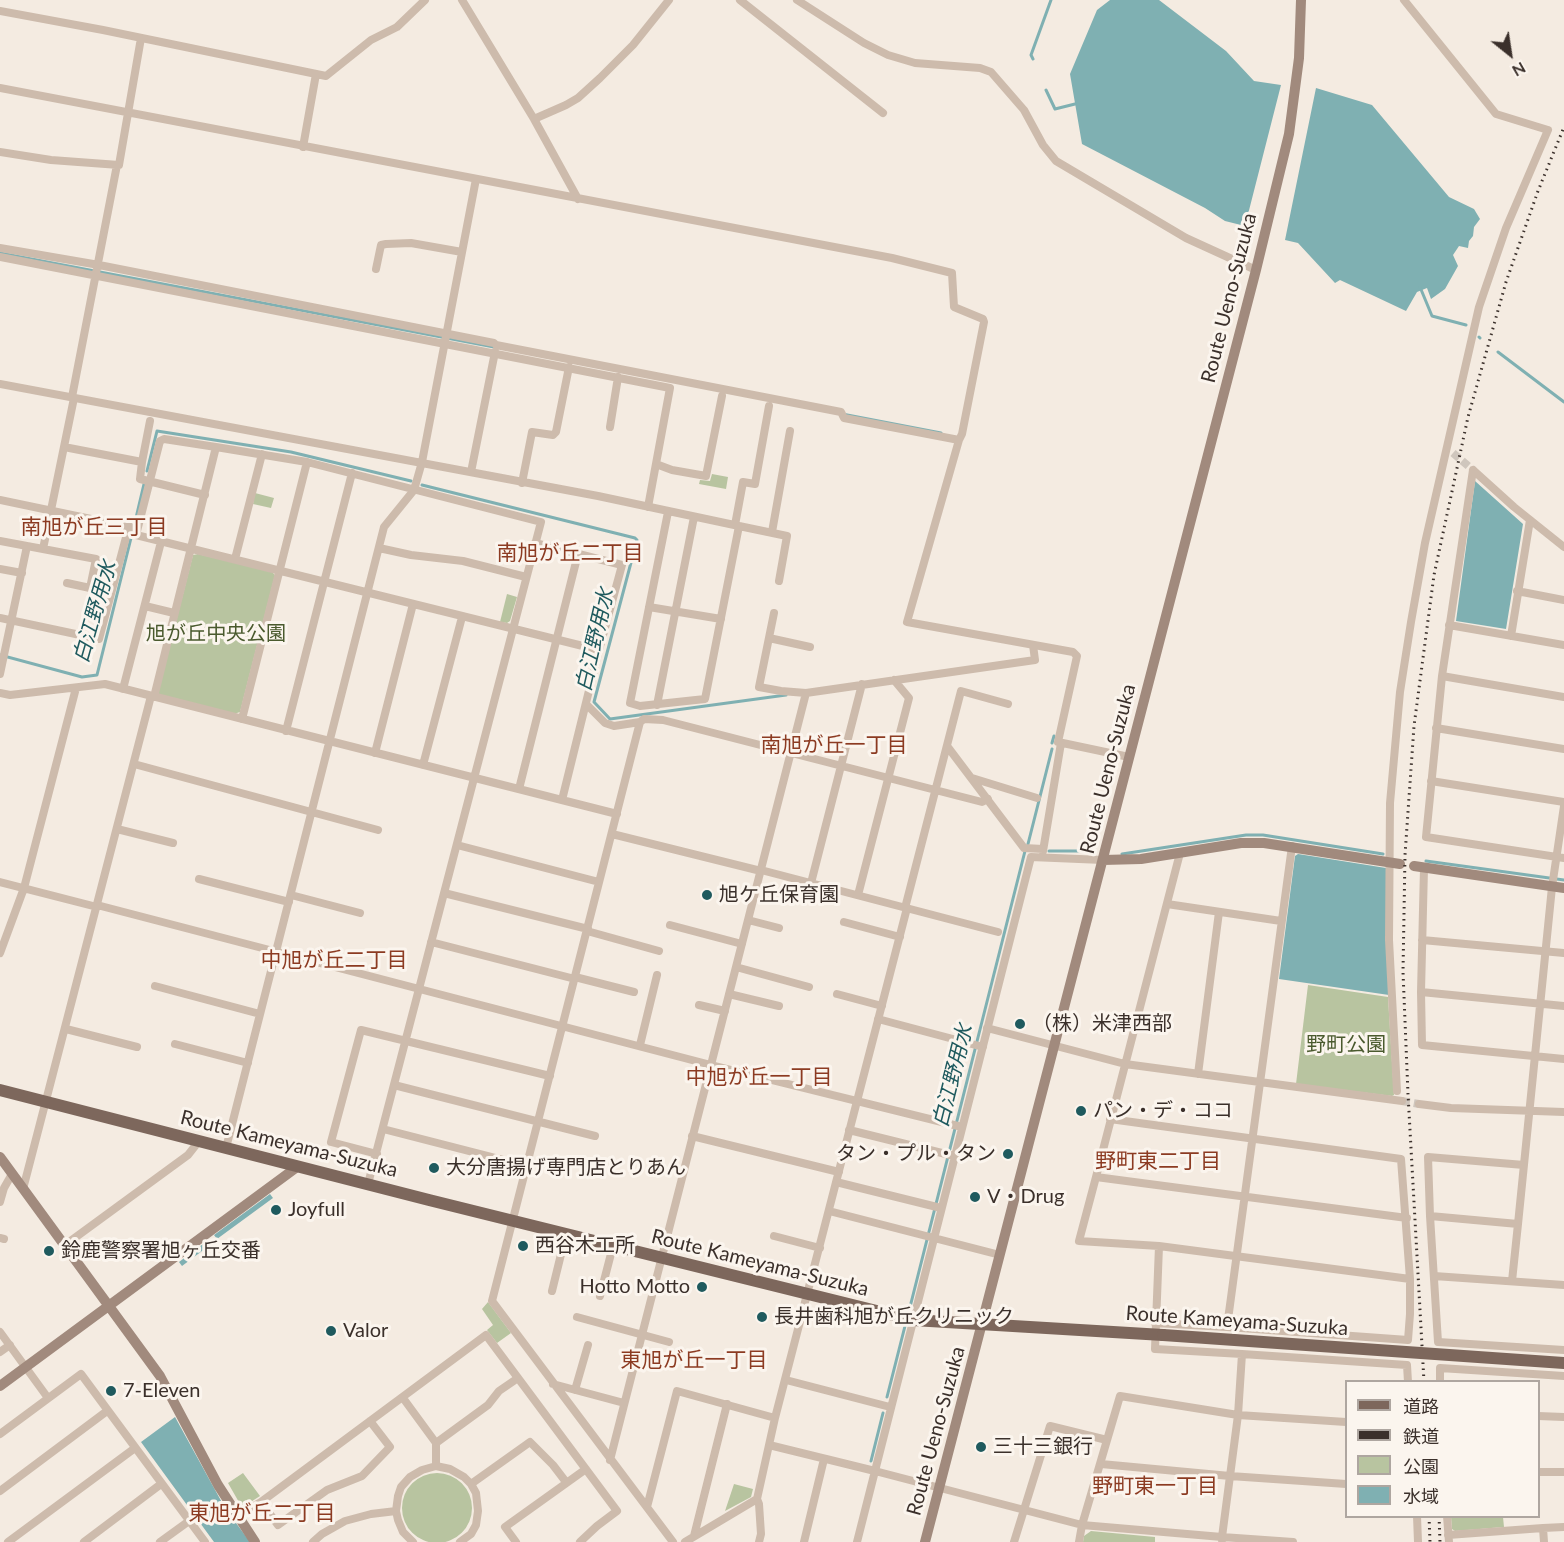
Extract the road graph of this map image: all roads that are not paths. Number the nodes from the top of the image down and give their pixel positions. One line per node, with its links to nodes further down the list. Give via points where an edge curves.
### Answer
1 (425, 0): 10 (street, via 397,27 371,40 326,76)
2 (462, 0): 14 (street)
3 (669, 0): 14 (street, via 600,78 572,102)
4 (740, 0): 13 (street)
5 (797, 0): 24 (street, via 888,55 915,63 991,72 1024,110 1056,161 1186,238)
6 (1301, 0): 24 (main road, Route Ueno-Suzuka, via 1299,58 1288,134)
7 (1404, 0): 149 (street, via 1496,114 1548,130 1506,228 1479,307 1425,543 1400,692)
8 (0, 11): 9 (street)
9 (141, 38): 10 (street); 12 (street)
10 (316, 74): 15 (street)
11 (0, 88): 12 (street)
12 (129, 113): 15 (street); 17 (street)
13 (884, 113)
14 (534, 119): 19 (street)
15 (303, 147): 18 (street)
16 (0, 152): 17 (street)
17 (117, 165): 25 (street)
18 (476, 179): 19 (street); 21 (street)
19 (578, 199): 37 (street, via 952,273 954,307 984,322)
20 (0, 248): 25 (street)
21 (462, 252): 23 (street, via 411,243 381,245); 26 (street)
22 (0, 258): 25 (street)
23 (376, 269)
24 (1256, 270): 123 (main road, Route Ueno-Suzuka)
25 (98, 271): 26 (street); 32 (street)
26 (445, 338): 27 (street); 37 (street); 43 (street)
27 (495, 352): 28 (street); 45 (street)
28 (569, 367): 29 (street); 48 (street, via 556,432 532,432)
29 (618, 377): 35 (street); 44 (street, via 670,387)
30 (0, 384): 32 (street)
31 (722, 396): 44 (street, via 706,476)
32 (73, 398): 38 (street); 43 (street)
33 (769, 406): 57 (street, via 755,484 743,482)
34 (150, 421): 41 (street)
35 (610, 427)
36 (790, 431): 59 (street)
37 (959, 440): 95 (street, via 907,622)
38 (64, 447): 41 (street); 53 (street)
39 (216, 447): 40 (street); 47 (street, via 159,441); 50 (street)
40 (262, 454): 42 (street); 69 (street)
41 (142, 462): 47 (street, via 140,479)
42 (307, 462): 46 (street); 71 (street)
43 (422, 462): 45 (street); 49 (street)
44 (656, 464): 52 (street)
45 (471, 472): 48 (street)
46 (352, 473): 49 (street); 74 (street)
47 (150, 481): 50 (street); 58 (street)
48 (522, 483): 52 (street)
49 (414, 490): 62 (street, via 541,522); 66 (street, via 384,526)
50 (205, 495): 65 (street)
51 (0, 500): 53 (street)
52 (648, 507): 54 (street)
53 (51, 511): 58 (street); 67 (street)
54 (668, 512): 55 (street); 82 (street)
55 (694, 517): 57 (street); 83 (street)
56 (1530, 520): 64 (street); 77 (street); 90 (street, via 1473,470)
57 (737, 525): 59 (street); 88 (street)
58 (133, 527): 61 (street, via 136,535); 89 (street, via 99,639)
59 (772, 532): 75 (street, via 788,536)
60 (0, 541): 63 (street)
61 (161, 542): 65 (street); 81 (street)
62 (535, 543): 68 (street); 73 (street)
63 (27, 546): 67 (street); 72 (street)
64 (1564, 547)
65 (192, 548): 69 (street); 84 (street)
66 (379, 548): 73 (street, via 463,561); 78 (street)
67 (44, 549): 76 (street, via 96,559 90,588)
68 (578, 554): 94 (street); 98 (street, via 622,565)
69 (235, 559): 71 (street)
70 (0, 569): 72 (street)
71 (280, 571): 74 (street); 113 (street)
72 (22, 573): 89 (street)
73 (526, 577): 91 (street)
74 (323, 581): 78 (street); 116 (street)
75 (779, 581)
76 (67, 584)
77 (1518, 591): 79 (street); 92 (street)
78 (368, 593): 80 (street); 117 (street)
79 (1564, 600)
80 (413, 604): 86 (street); 122 (street)
81 (144, 606): 84 (street); 104 (street)
82 (649, 607): 83 (street); 111 (street, via 630,703)
83 (676, 611): 88 (street); 112 (street)
84 (174, 613): 107 (street)
85 (774, 613): 93 (street)
86 (462, 617): 91 (street); 125 (street)
87 (0, 618): 89 (street)
88 (721, 619): 112 (street, via 705,699)
89 (12, 620): 99 (street)
90 (1449, 625): 92 (street); 100 (street)
91 (512, 629): 94 (street); 127 (street)
92 (1510, 636): 96 (street)
93 (769, 638): 97 (street); 106 (street, via 759,687)
94 (557, 640): 98 (street); 131 (street)
95 (1033, 645): 101 (street, via 1035,660); 118 (street, via 1077,656 1058,742)
96 (1564, 645)
97 (810, 647)
98 (599, 650): 109 (street)
99 (0, 674)
100 (1442, 676): 108 (street); 115 (street)
101 (894, 680): 102 (street); 128 (street, via 909,698)
102 (862, 684): 106 (street); 126 (street)
103 (76, 688): 104 (street, via 105,684); 105 (street); 158 (street)
104 (123, 689): 107 (street)
105 (0, 693)
106 (803, 693): 121 (street)
107 (152, 697): 113 (street); 124 (street)
108 (1564, 697)
109 (586, 704): 114 (street, via 605,723 620,726); 135 (street)
110 (1008, 704): 119 (street, via 961,690)
111 (640, 705): 112 (street); 114 (street)
112 (657, 705)
113 (242, 719): 116 (street)
114 (642, 721): 121 (street, via 663,720); 138 (street)
115 (1436, 728): 120 (street); 130 (street)
116 (286, 731): 117 (street)
117 (330, 741): 122 (street); 137 (street)
118 (1061, 743): 123 (street); 145 (street)
119 (946, 746): 129 (street); 132 (street)
120 (1564, 749)
121 (792, 752): 126 (street); 152 (street)
122 (375, 753): 125 (street)
123 (1129, 757): 148 (main road, Route Ueno-Suzuka)
124 (134, 764): 137 (street); 139 (street)
125 (423, 765): 127 (street)
126 (840, 765): 128 (street); 157 (street)
127 (474, 778): 131 (street); 143 (street)
128 (889, 778): 132 (street); 161 (street)
129 (971, 778): 133 (street); 134 (street)
130 (1431, 781): 136 (street); 147 (street, via 1426,837)
131 (519, 789): 135 (street)
132 (936, 790): 134 (street, via 982,802); 165 (street)
133 (1036, 798)
134 (988, 799): 145 (street, via 1024,848)
135 (562, 800): 138 (street)
136 (1564, 804): 147 (street)
137 (312, 813): 140 (street); 162 (street)
138 (617, 814): 141 (street)
139 (117, 829): 142 (street); 164 (street)
140 (378, 830)
141 (612, 834): 152 (street); 156 (street)
142 (173, 843)
143 (457, 845): 156 (street); 160 (street)
144 (1292, 846): 146 (main road, via 1241,843); 149 (main road); 169 (street)
145 (1043, 853): 148 (street); 203 (street, via 1031,857)
146 (1180, 853): 148 (main road); 163 (street)
147 (1560, 857): 154 (street)
148 (1103, 860): 210 (main road, Route Ueno-Suzuka)
149 (1389, 862): 150 (main road); 221 (street)
150 (1400, 864)
151 (1419, 867): 154 (main road); 176 (street)
152 (761, 871): 157 (street); 168 (street)
153 (199, 879): 162 (street)
154 (1552, 881): 159 (main road); 180 (street)
155 (0, 882): 158 (street)
156 (599, 882): 173 (street)
157 (811, 883): 161 (street)
158 (24, 888): 164 (street); 181 (street)
159 (1564, 888)
160 (444, 893): 173 (street); 177 (street)
161 (858, 895): 165 (street)
162 (290, 899): 167 (street); 182 (street)
163 (1167, 904): 166 (street); 214 (street)
164 (97, 906): 182 (street); 204 (street)
165 (906, 908): 174 (street); 175 (street)
166 (1219, 912): 169 (street); 216 (street)
167 (360, 913)
168 (748, 920): 172 (street); 178 (street)
169 (1281, 921): 218 (street)
170 (844, 922): 175 (street)
171 (670, 925): 178 (street)
172 (778, 928)
173 (587, 930): 179 (street); 186 (street)
174 (998, 933)
175 (900, 937): 197 (street)
176 (1422, 940): 180 (street); 191 (street)
177 (431, 942): 186 (street); 189 (street)
178 (742, 944): 184 (street)
179 (659, 951)
180 (1545, 951): 183 (street); 194 (street)
181 (0, 952)
182 (276, 952): 189 (street); 200 (street)
183 (1564, 953)
184 (736, 968): 188 (street); 192 (street)
185 (657, 975): 207 (street)
186 (575, 978): 190 (street); 202 (street)
187 (154, 986): 200 (street)
188 (809, 987)
189 (420, 988): 202 (street); 205 (street)
190 (634, 992)
191 (1421, 992): 194 (street); 211 (street, via 1422,1045)
192 (729, 994): 196 (street); 199 (street)
193 (837, 994): 197 (street)
194 (1539, 1003): 198 (street); 211 (street)
195 (699, 1005): 199 (street)
196 (779, 1006)
197 (882, 1006): 201 (street)
198 (1564, 1006)
199 (725, 1011): 215 (street)
200 (260, 1014): 213 (street)
201 (878, 1019): 208 (street); 222 (street)
202 (563, 1025): 207 (street); 217 (street)
203 (987, 1028): 208 (street); 210 (street)
204 (66, 1029): 209 (street); 223 (street)
205 (406, 1040): 217 (street); 219 (street); 238 (street, via 361,1030 331,1142)
206 (175, 1044): 213 (street)
207 (640, 1046): 215 (street)
208 (978, 1046): 230 (street)
209 (137, 1047)
210 (1055, 1047): 214 (street); 265 (main road, Route Ueno-Suzuka)
211 (1534, 1056): 212 (street); 226 (street)
212 (1564, 1059)
213 (248, 1064): 237 (street)
214 (1125, 1064): 216 (street); 228 (street)
215 (711, 1065): 222 (street); 234 (street)
216 (1198, 1074): 218 (street)
217 (550, 1076): 229 (street)
218 (1260, 1082): 224 (street); 235 (street)
219 (394, 1085): 229 (street); 231 (street)
220 (0, 1090): 223 (main road, Route Kameyama-Suzuka)
221 (1397, 1090)
222 (856, 1100): 230 (street); 232 (street)
223 (46, 1101): 236 (main road, Route Kameyama-Suzuka); 249 (street)
224 (1402, 1101)
225 (1419, 1104): 226 (street)
226 (1529, 1111): 227 (street); 241 (street)
227 (1564, 1112)
228 (1110, 1119): 235 (street); 246 (street)
229 (538, 1122): 233 (street); 242 (street)
230 (958, 1126): 239 (street)
231 (383, 1129): 238 (street); 242 (street)
232 (849, 1130): 239 (street); 244 (street)
233 (595, 1136)
234 (692, 1136): 244 (street); 267 (street)
235 (1252, 1138): 250 (street); 255 (street, via 1401,1159)
236 (199, 1141): 237 (main road, Route Kameyama-Suzuka); 261 (street, via 188,1155)
237 (226, 1148): 243 (main road, Route Kameyama-Suzuka)
238 (377, 1154): 248 (street)
239 (950, 1155): 252 (street)
240 (0, 1157): 245 (main road)
241 (1524, 1165): 254 (street, via 1428,1157); 257 (street)
242 (527, 1166): 256 (street)
243 (297, 1167): 248 (main road, Route Kameyama-Suzuka); 275 (main road)
244 (839, 1172): 247 (street)
245 (12, 1174): 249 (main road); 251 (street)
246 (1096, 1177): 250 (street); 263 (street, via 1079,1241)
247 (836, 1182): 252 (street); 253 (street)
248 (368, 1184): 256 (main road, Route Kameyama-Suzuka)
249 (23, 1189): 261 (main road)
250 (1244, 1196): 255 (street); 266 (street)
251 (0, 1202)
252 (937, 1207): 260 (street)
253 (829, 1210): 260 (street); 264 (street)
254 (1430, 1216): 257 (street); 268 (street)
255 (1407, 1218): 269 (street)
256 (513, 1221): 258 (main road, Route Kameyama-Suzuka); 300 (street, via 492,1301)
257 (1518, 1224): 270 (street)
258 (567, 1234): 262 (main road, Route Kameyama-Suzuka); 272 (street)
259 (774, 1236): 264 (street)
260 (930, 1236): 265 (street); 277 (street)
261 (65, 1245): 275 (main road)
262 (614, 1246): 267 (main road, Route Kameyama-Suzuka); 274 (street)
263 (1159, 1246): 266 (street); 280 (street)
264 (820, 1248): 273 (street)
265 (1000, 1255): 278 (main road, Route Ueno-Suzuka)
266 (1237, 1256): 269 (street); 279 (street)
267 (661, 1258): 273 (main road, Route Kameyama-Suzuka); 282 (street)
268 (1434, 1276): 270 (street); 285 (street)
269 (1410, 1279): 283 (street)
270 (1512, 1281): 271 (street)
271 (1564, 1285)
272 (552, 1291)
273 (807, 1295): 277 (main road, Route Kameyama-Suzuka); 297 (street)
274 (600, 1296)
275 (110, 1305): 293 (main road); 340 (main road, via 160,1376)
276 (577, 1317): 282 (street)
277 (913, 1320): 278 (main road, Route Kameyama-Suzuka); 307 (street)
278 (982, 1325): 280 (main road, Route Kameyama-Suzuka); 333 (main road, Route Ueno-Suzuka)
279 (1227, 1328): 280 (street); 283 (street)
280 (1157, 1331): 290 (street, via 1155,1349); 291 (main road, Route Kameyama-Suzuka, bridge)
281 (0, 1332): 286 (street)
282 (642, 1335): 284 (street); 305 (street)
283 (1408, 1340): 292 (street)
284 (669, 1342)
285 (1438, 1342): 288 (street); 294 (street)
286 (10, 1345): 289 (street); 293 (street)
287 (588, 1345): 302 (street)
288 (1564, 1350)
289 (0, 1352)
290 (1242, 1354): 292 (street); 309 (street)
291 (1564, 1363)
292 (1407, 1365): 298 (street)
293 (25, 1367): 301 (main road); 303 (street)
294 (1440, 1368): 295 (street); 299 (street)
295 (1564, 1376)
296 (518, 1378): 304 (street, via 486,1335); 317 (street); 324 (street)
297 (786, 1380): 307 (street); 312 (street)
298 (1408, 1380)
299 (1440, 1380)
300 (553, 1383): 302 (street); 320 (street)
301 (0, 1386)
302 (574, 1389): 305 (street)
303 (48, 1398): 308 (street, via 81,1374); 315 (street)
304 (403, 1398): 313 (street); 317 (street)
305 (624, 1403): 320 (street)
306 (727, 1404): 312 (street); 337 (street, via 678,1391); 347 (street)
307 (890, 1407): 325 (street)
308 (107, 1411): 319 (street); 334 (street)
309 (1238, 1415): 314 (street); 316 (street, via 1120,1396); 328 (street)
310 (1540, 1416): 311 (street)
311 (1564, 1417)
312 (775, 1418): 318 (street)
313 (370, 1422): 336 (street); 336 (street, via 390,1448 362,1476 327,1490 278,1525)
314 (1345, 1422)
315 (0, 1434)
316 (1107, 1440): 322 (street); 338 (street, via 1050,1426)
317 (436, 1443): 323 (street)
318 (769, 1445): 321 (street); 335 (street)
319 (135, 1448): 330 (street); 351 (street)
320 (610, 1460): 337 (street)
321 (824, 1460): 325 (street); 363 (street)
322 (1101, 1464): 328 (street); 344 (street)
323 (436, 1466): 331 (street, via 454,1471); 339 (street, via 407,1480 398,1496)
324 (586, 1469): 329 (street); 359 (street, via 617,1511)
325 (875, 1471): 333 (street); 364 (street)
326 (1540, 1472): 327 (street)
327 (1564, 1472)
328 (1230, 1476): 332 (street); 350 (street)
329 (566, 1482): 331 (street, via 530,1442); 358 (street, via 505,1527)
330 (161, 1484): 343 (street); 352 (street)
331 (471, 1484): 357 (street, via 477,1499 477,1517 474,1529)
332 (1345, 1484)
333 (939, 1488): 338 (street); 365 (main road, Route Ueno-Suzuka)
334 (0, 1491)
335 (757, 1499): 347 (street); 362 (street)
336 (261, 1502): 340 (street)
337 (647, 1507): 360 (street)
338 (1024, 1509): 344 (street); 366 (street)
339 (396, 1511): 349 (street); 356 (street, via 345,1521)
340 (237, 1516): 355 (main road)
341 (1417, 1518): 369 (street)
342 (1447, 1518): 348 (street)
343 (189, 1521): 353 (street); 354 (street)
344 (1082, 1525): 350 (street); 367 (street)
345 (1564, 1527): 346 (street)
346 (1543, 1528): 348 (street); 370 (street)
347 (694, 1536): 361 (street)
348 (1449, 1538)
349 (408, 1540)
350 (1222, 1540): 368 (street)
351 (8, 1542)
352 (84, 1542)
353 (160, 1542)
354 (205, 1542)
355 (255, 1542)
356 (313, 1542)
357 (460, 1542)
358 (516, 1542)
359 (580, 1542)
360 (673, 1542)
361 (685, 1542)
362 (759, 1542)
363 (804, 1542)
364 (857, 1542)
365 (925, 1542)
366 (1014, 1542)
367 (1079, 1542)
368 (1293, 1542)
369 (1418, 1542)
370 (1544, 1542)

